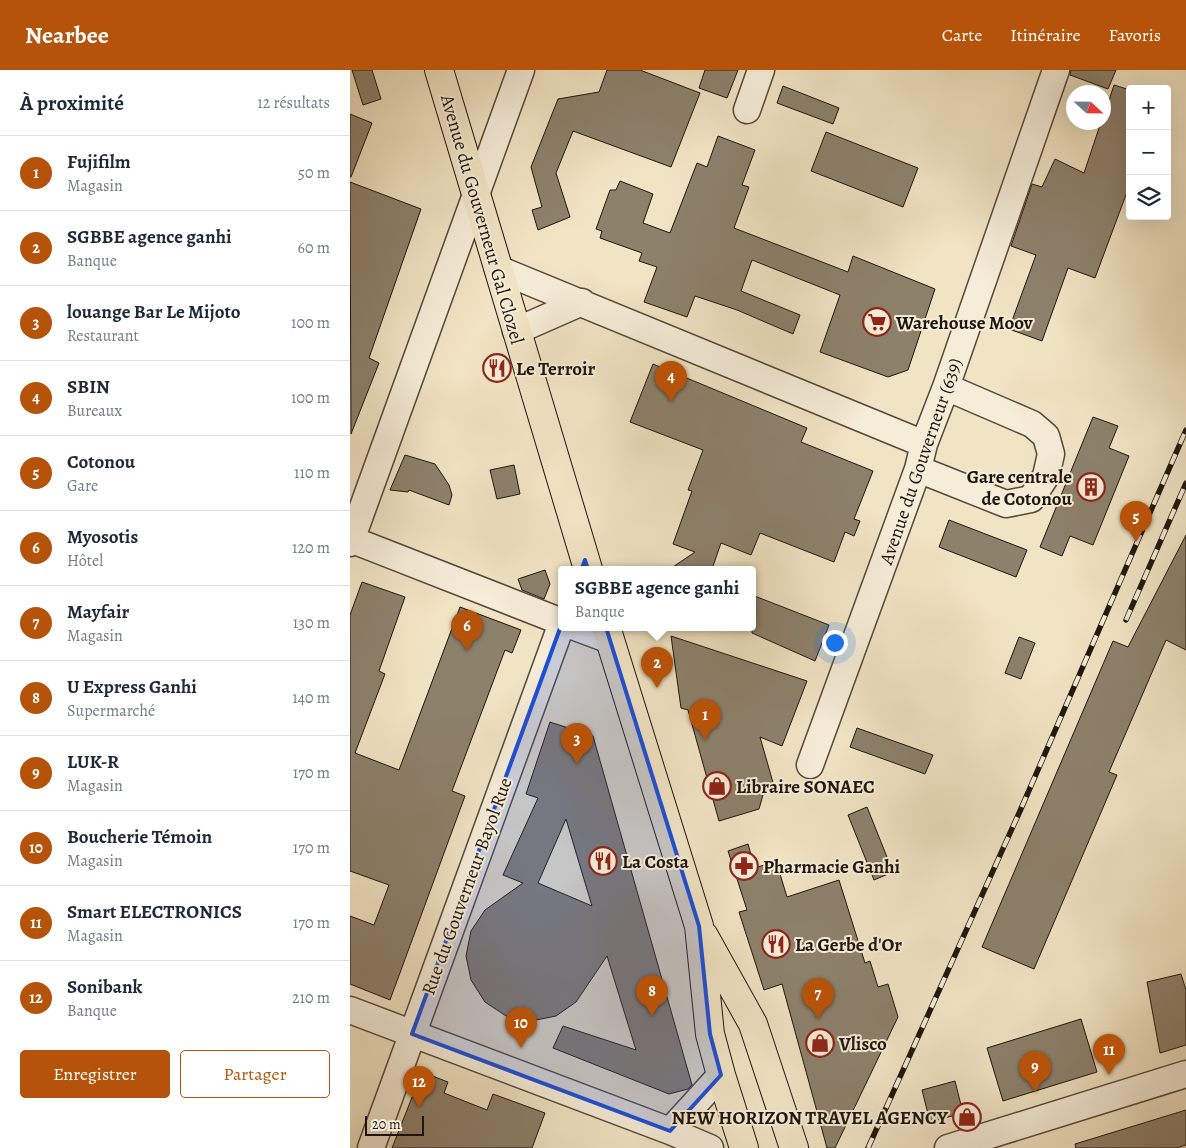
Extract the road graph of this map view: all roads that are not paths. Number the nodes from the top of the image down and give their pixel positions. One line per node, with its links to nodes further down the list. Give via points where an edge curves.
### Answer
1 (439, 70): 6 (main road, Avenue du Gouverneur Gal Clozel)
2 (521, 70): 6 (street)
3 (761, 70): 5 (street)
4 (1056, 70): 10 (street, Avenue du Gouverneur (639))
5 (747, 110)
6 (475, 194): 7 (main road, Avenue du Gouverneur Gal Clozel); 12 (street)
7 (498, 269): 8 (street); 9 (main road, Avenue du Gouverneur Gal Clozel)
8 (582, 302): 9 (street); 11 (street)
9 (516, 331): 13 (main road, Avenue du Gouverneur Gal Clozel)
10 (946, 387): 11 (street, Avenue du Gouverneur (639)); 11 (street, via 1032,424 1046,436 1051,454 1046,476 1031,498 1006,504)
11 (921, 457): 18 (street, Avenue du Gouverneur (639))
12 (350, 540): 14 (street)
13 (585, 566)
14 (558, 620)
15 (559, 631): 21 (street, Rue du Gouverneur Bayol Rue)
16 (594, 631): 17 (street)
17 (608, 634): 19 (main road)
18 (810, 765)
19 (699, 926): 23 (main road, via 710,1034); 28 (main road, via 753,1024)
20 (350, 1010): 21 (street)
21 (412, 1034): 24 (street); 25 (street, Rue du Gouverneur Bayol Rue)
22 (1186, 1074): 29 (street)
23 (721, 1075): 24 (street); 27 (main road)
24 (670, 1131): 26 (street)
25 (370, 1148)
26 (710, 1148)
27 (744, 1148)
28 (794, 1148)
29 (948, 1148)

